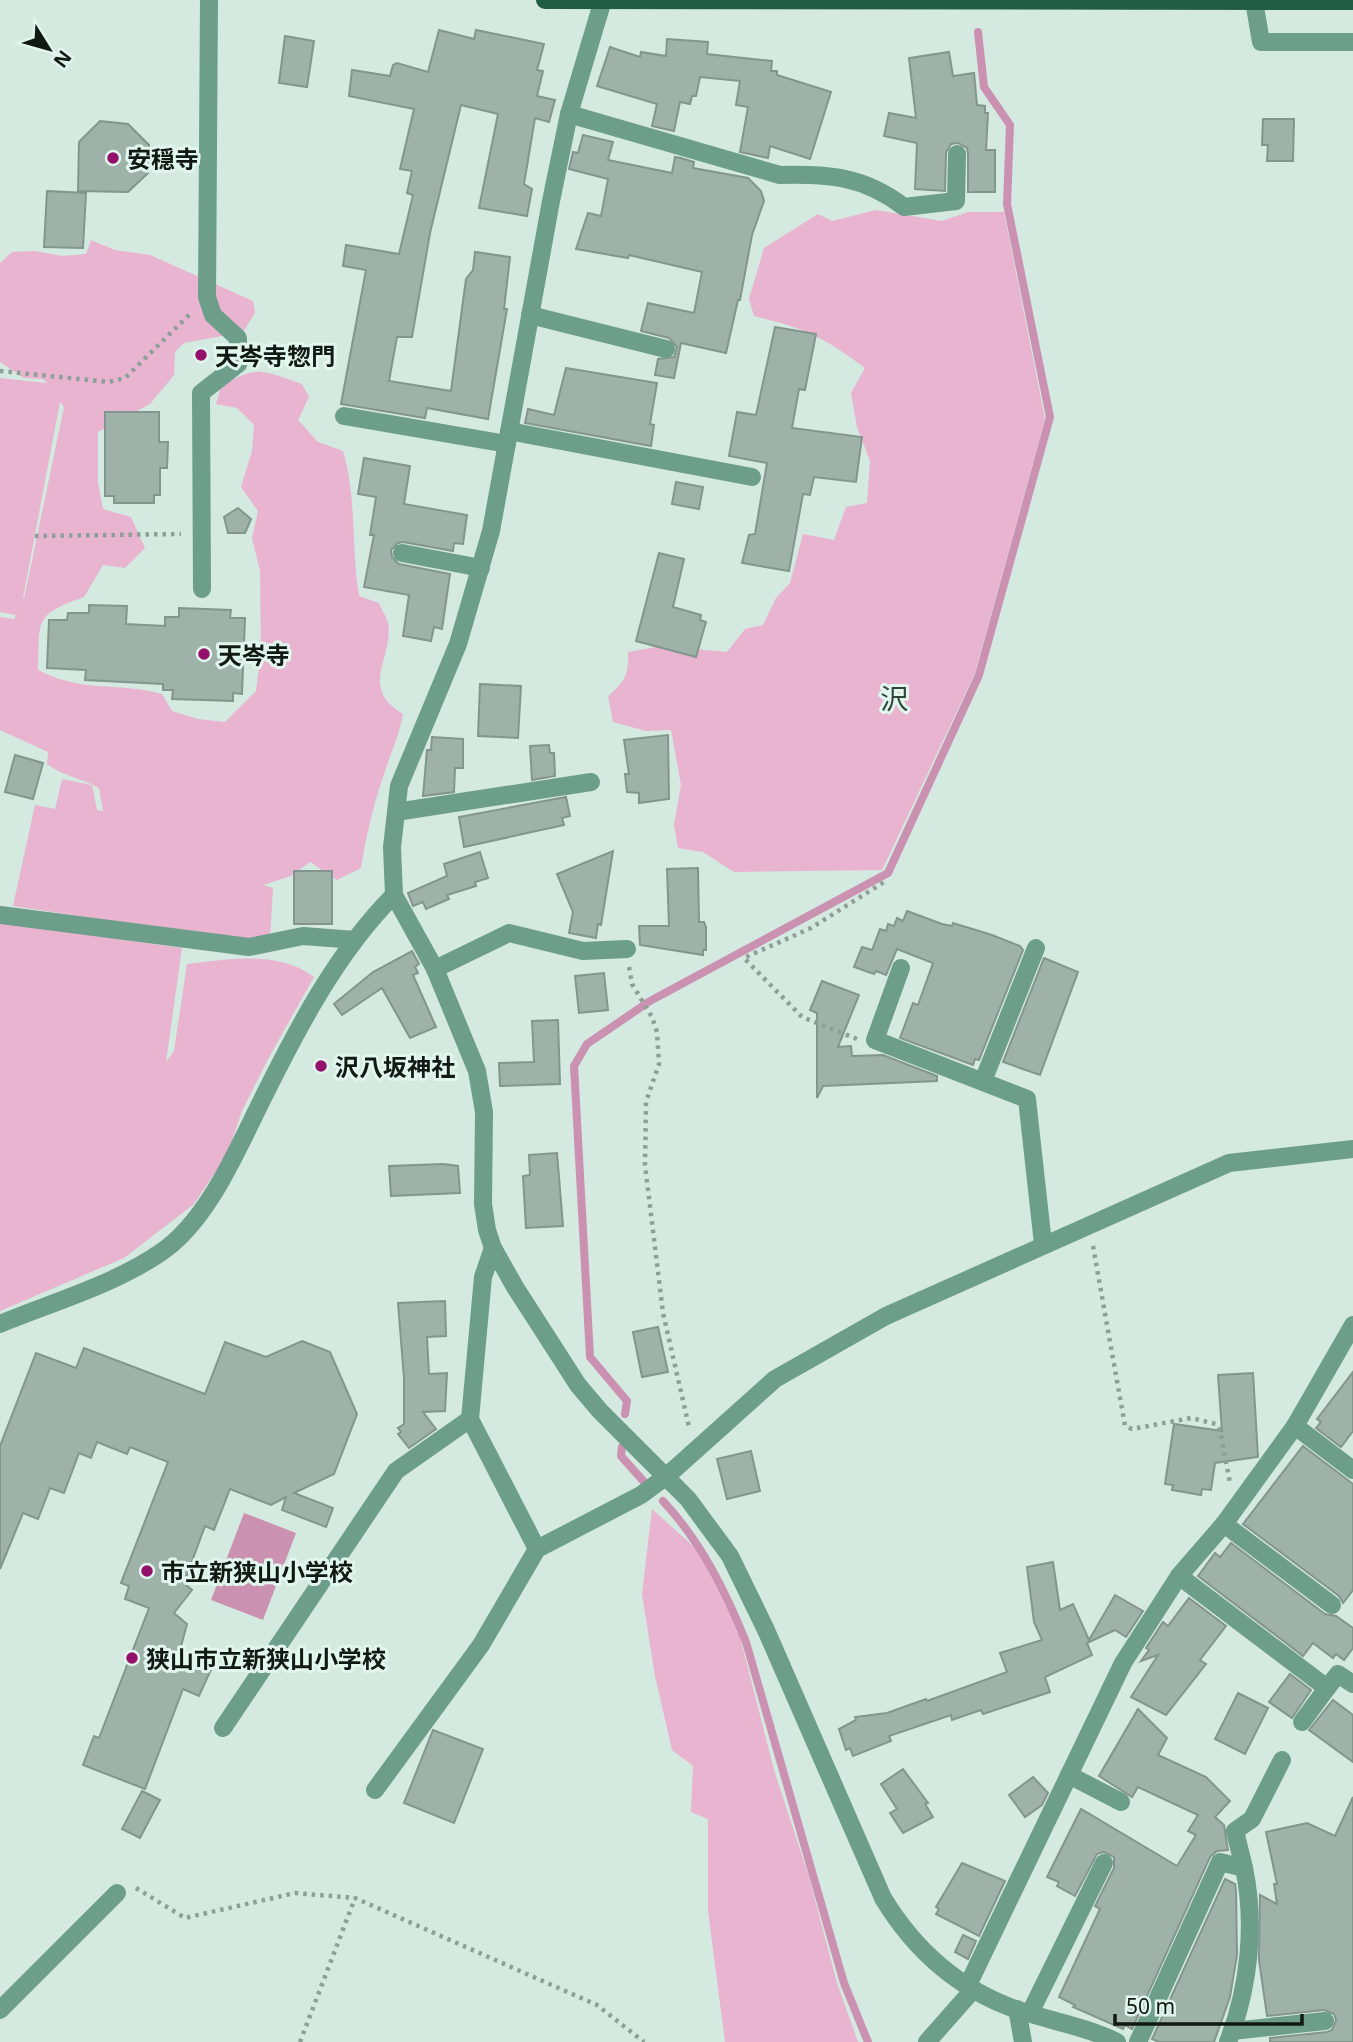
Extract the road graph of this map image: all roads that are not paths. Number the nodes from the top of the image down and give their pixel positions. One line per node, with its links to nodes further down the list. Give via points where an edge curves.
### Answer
1 (209, 0): 16 (street, via 207,297 213,315 238,338 239,364 201,393)
2 (545, 0): 3 (main road)
3 (603, 0): 4 (main road); 7 (street)
4 (1254, 1): 5 (main road); 6 (street, via 1261,42)
5 (1353, 1)
6 (1353, 42)
7 (569, 114): 8 (street, via 780,175 814,174 858,181 882,190 904,207 956,201); 9 (street)
8 (957, 154)
9 (530, 315): 10 (street); 12 (street)
10 (666, 349)
11 (344, 416): 12 (street)
12 (508, 437): 13 (street); 15 (street)
13 (752, 477)
14 (402, 553): 15 (street)
15 (481, 568): 18 (street, via 458,644 398,786)
16 (202, 589)
17 (591, 782): 18 (street)
18 (396, 812): 19 (street)
19 (394, 894): 21 (street); 25 (street)
20 (0, 915): 21 (street, via 249,947 303,936)
21 (355, 940): 30 (street, via 308,1012 226,1175 178,1236 162,1253 119,1275)
22 (1036, 948): 26 (street)
23 (626, 949): 25 (street, via 583,951 509,933)
24 (901, 968): 26 (street, via 876,1041)
25 (435, 969): 29 (street, via 470,1048 479,1081 484,1112 483,1204)
26 (983, 1081): 28 (street, via 1027,1099)
27 (1353, 1149): 28 (street, via 1229,1163)
28 (1043, 1244): 35 (street, via 886,1316 775,1379)
29 (493, 1248): 32 (street, via 483,1277); 35 (street, via 578,1385 619,1431)
30 (0, 1324)
31 (1353, 1325): 33 (street)
32 (471, 1419): 37 (street); 43 (street, via 396,1471)
33 (1295, 1426): 34 (street); 36 (street)
34 (1353, 1470)
35 (668, 1475): 37 (street, via 640,1495); 51 (street, via 730,1556 883,1898 917,1947)
36 (1224, 1524): 38 (street); 39 (street)
37 (537, 1549): 46 (street, via 481,1645)
38 (1179, 1576): 41 (street); 45 (street, via 1123,1663)
39 (1332, 1605)
40 (1353, 1685): 41 (street, via 1338,1674)
41 (1327, 1688): 42 (street)
42 (1302, 1722)
43 (223, 1728)
44 (1282, 1760): 49 (street, via 1252,1819 1235,1831)
45 (1069, 1775): 47 (street); 51 (street)
46 (375, 1790)
47 (1121, 1802)
48 (1104, 1863): 53 (street)
49 (1244, 1868): 55 (street, via 1251,1899 1249,1963); 59 (street, via 1220,1862)
50 (117, 1894): 52 (street)
51 (969, 1989): 53 (street); 56 (street)
52 (2, 2002)
53 (1024, 2011): 57 (street); 58 (street)
54 (1325, 2021): 55 (street)
55 (1230, 2037)
56 (927, 2042)
57 (1023, 2042)
58 (1117, 2042)
59 (1138, 2042)

